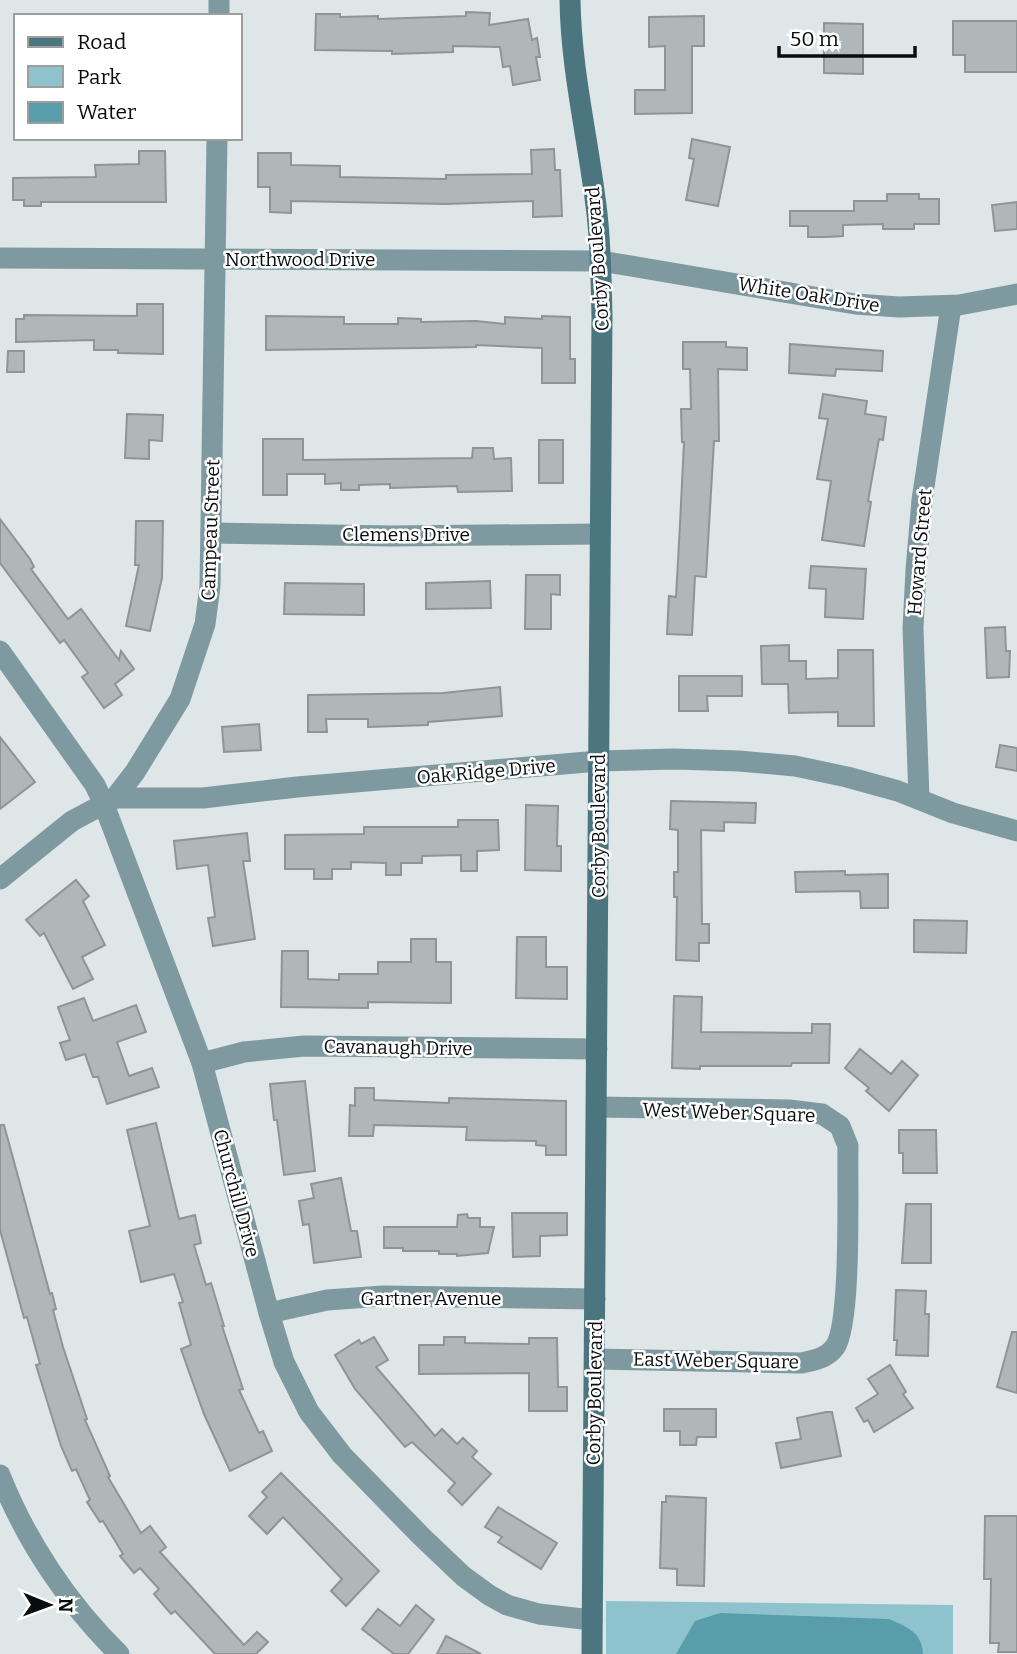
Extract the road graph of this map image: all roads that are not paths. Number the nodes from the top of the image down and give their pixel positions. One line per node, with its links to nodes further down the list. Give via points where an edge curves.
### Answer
1 (570, 0): 5 (street, Corby Boulevard, via 570,35)
2 (217, 140): 4 (street, Campeau Street)
3 (0, 258): 4 (street, Northwood Drive)
4 (216, 259): 5 (street, Northwood Drive); 8 (street, Campeau Street)
5 (601, 261): 7 (street, White Oak Drive, via 855,304); 9 (street, Corby Boulevard)
6 (1017, 294): 7 (street, White Oak Drive)
7 (951, 306): 12 (street, Howard Street, via 916,570 913,640)
8 (211, 533): 9 (street, Clemens Drive); 13 (street, Campeau Street, via 210,586 194,664 162,731 135,772)
9 (600, 534): 11 (street, Corby Boulevard)
10 (0, 651): 13 (street, Churchill Drive)
11 (599, 761): 12 (street, Oak Ridge Drive, via 674,759 795,766); 13 (street, Oak Ridge Drive, via 203,798); 16 (street, Corby Boulevard)
12 (919, 799): 14 (street, Oak Ridge Drive)
13 (109, 800): 15 (street, Campeau Street, via 72,821); 17 (street, Churchill Drive)
14 (1017, 831)
15 (0, 880)
16 (597, 1049): 17 (street, Cavanaugh Drive, via 304,1046 244,1052); 18 (street, Corby Boulevard)
17 (202, 1063): 21 (street, Churchill Drive)
18 (597, 1107): 19 (street, West Weber Square, via 822,1114 840,1126 848,1146); 20 (street, Corby Boulevard)
19 (846, 1226): 22 (street, East Weber Square, via 843,1330 835,1348 821,1359 802,1363)
20 (595, 1299): 21 (street, Gartner Avenue, via 383,1296 327,1300); 22 (street, Corby Boulevard)
21 (269, 1313): 24 (street, Churchill Drive, via 284,1362 309,1412 342,1455 463,1576 507,1605)
22 (594, 1359): 24 (street, Corby Boulevard)
23 (0, 1475): 25 (street, via 49,1569)
24 (592, 1620): 26 (street, Corby Boulevard)
25 (119, 1654)
26 (593, 1654)

